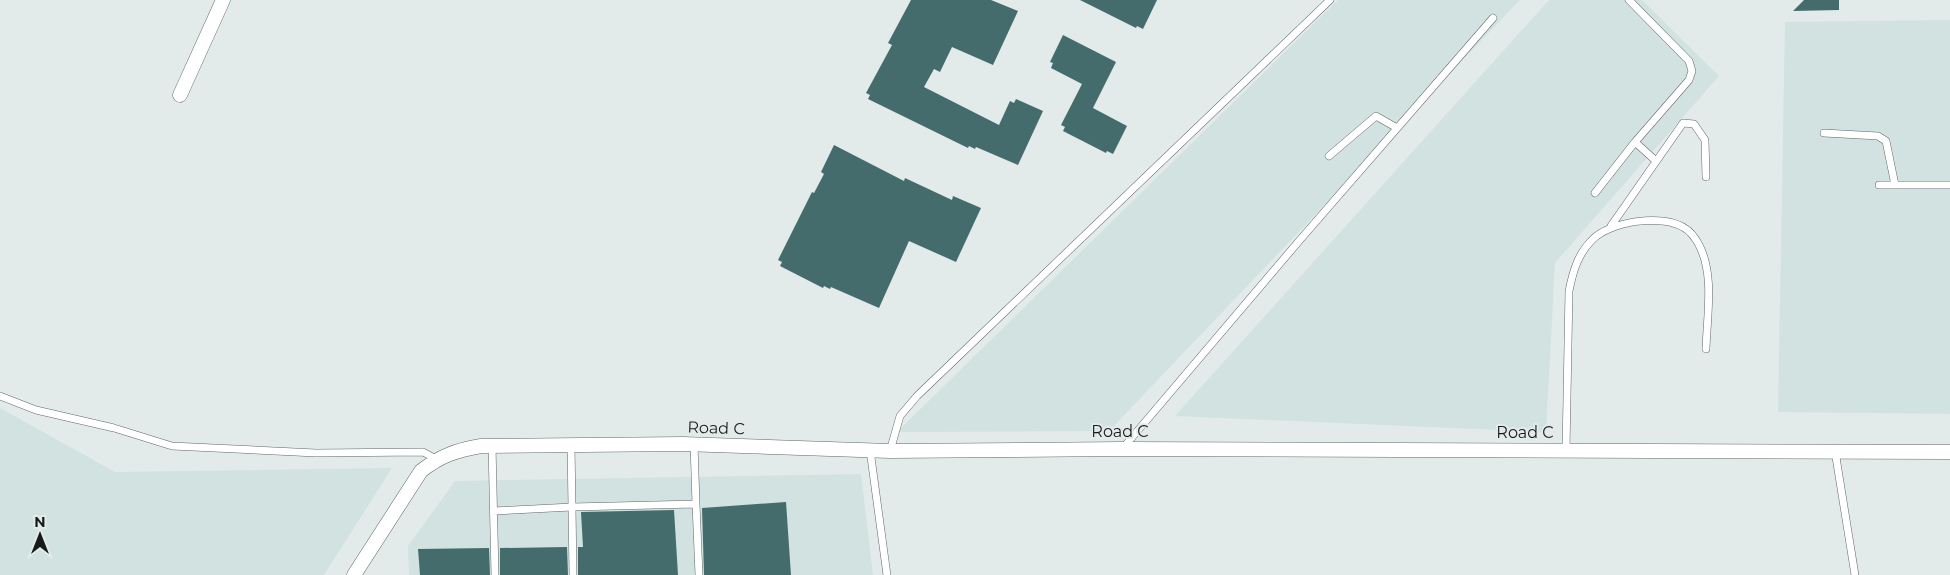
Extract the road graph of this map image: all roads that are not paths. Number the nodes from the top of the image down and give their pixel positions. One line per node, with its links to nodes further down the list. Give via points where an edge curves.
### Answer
1 (223, 0): 5 (street)
2 (1330, 0): 25 (lane, via 917,396 900,416)
3 (1629, 0): 8 (lane, via 1689,61 1692,71 1689,80)
4 (1493, 18): 6 (lane)
5 (180, 95)
6 (1397, 128): 9 (lane, via 1376,116); 22 (lane)
7 (1824, 133): 13 (lane, via 1878,136 1886,141)
8 (1635, 142): 10 (lane); 15 (lane)
9 (1329, 156)
10 (1656, 161): 11 (lane, via 1683,123 1694,124 1705,140); 16 (lane)
11 (1706, 177)
12 (1879, 185): 13 (lane)
13 (1895, 185): 14 (lane)
14 (1950, 185)
15 (1594, 192)
16 (1611, 226): 17 (lane, via 1636,221 1665,222 1684,227 1692,235 1707,269); 24 (lane, via 1582,251 1572,275)
17 (1706, 348)
18 (0, 396): 28 (lane, via 36,410 114,428 172,446 316,453 423,452)
19 (571, 444): 20 (street, Road C); 21 (street, Road C); 30 (lane)
20 (694, 444): 23 (street, Road C); 29 (lane)
21 (492, 445): 28 (street, Road C, via 457,450); 31 (lane)
22 (1122, 448): 24 (street, Road C); 25 (street, Road C)
23 (870, 450): 25 (street, Road C); 36 (lane)
24 (1566, 450): 26 (street, Road C)
25 (890, 451)
26 (1835, 451): 27 (street, Road C); 37 (lane)
27 (1950, 452)
28 (436, 459): 32 (street, Road C, via 422,471)
29 (696, 504): 30 (lane); 35 (lane)
30 (572, 507): 31 (lane); 34 (lane)
31 (494, 511): 33 (lane)
32 (354, 575)
33 (495, 575)
34 (573, 575)
35 (699, 575)
36 (887, 575)
37 (1855, 575)

